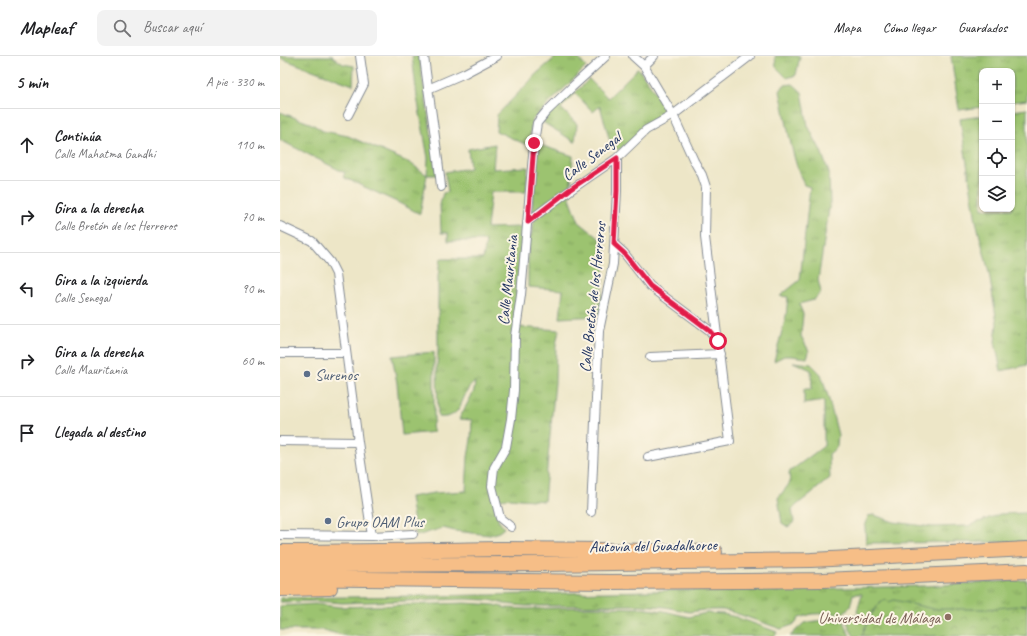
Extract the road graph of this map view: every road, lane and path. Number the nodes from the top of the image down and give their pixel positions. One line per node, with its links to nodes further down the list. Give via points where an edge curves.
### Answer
1 (360, 56): 10 (street, via 364,84)
2 (424, 56): 9 (street)
3 (497, 56): 9 (street)
4 (606, 56): 14 (street, Calle Mauritania, via 537,123)
5 (633, 56): 8 (street)
6 (654, 56): 8 (street)
7 (750, 56): 11 (street, Calle Senegal)
8 (644, 66): 11 (street)
9 (428, 89): 13 (street)
10 (348, 115)
11 (673, 115): 12 (street, Calle Senegal, via 646,130); 17 (street, via 706,187 705,237)
12 (617, 158): 14 (street, Calle Senegal, via 569,190); 16 (street, Calle Bretón de los Herreros)
13 (441, 187)
14 (528, 222): 26 (street, Calle Mauritania, via 515,336 511,418 506,447 494,468 492,486 500,518)
15 (280, 226): 19 (street, via 312,241 330,262 336,274)
16 (614, 244): 17 (street, via 650,286 709,330); 25 (street, Calle Bretón de los Herreros, via 599,331)
17 (718, 341): 20 (street)
18 (280, 353): 19 (street)
19 (346, 353): 23 (street)
20 (720, 354): 21 (street); 24 (street, via 730,441)
21 (650, 357)
22 (280, 441): 23 (street)
23 (358, 442): 29 (street)
24 (648, 457)
25 (591, 512)
26 (511, 527)
27 (413, 534): 29 (street)
28 (280, 535): 29 (street)
29 (372, 536)
30 (1027, 549): 32 (highway, Autovía del Guadalhorce)
31 (280, 552): 32 (highway, via 591,550)
32 (905, 555): 33 (highway, Autovía del Guadalhorce, via 811,560)
33 (280, 565)
34 (1027, 571): 36 (highway, via 823,580)
35 (280, 578): 36 (highway)
36 (593, 582): 37 (highway)
37 (280, 589)

